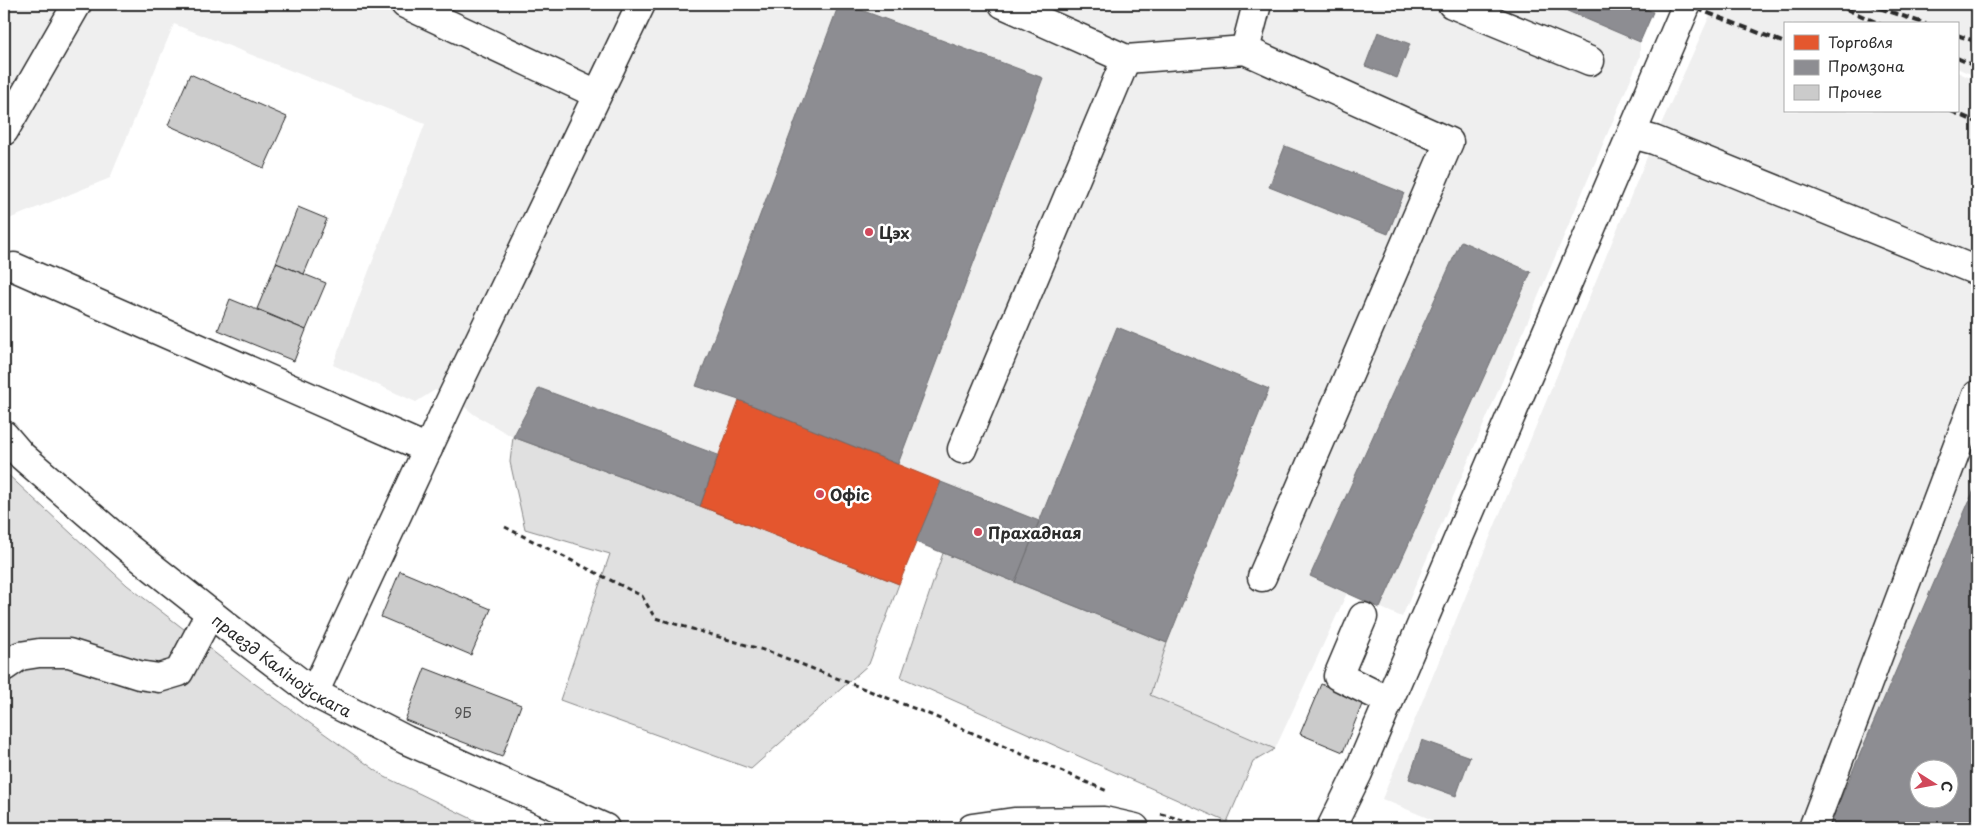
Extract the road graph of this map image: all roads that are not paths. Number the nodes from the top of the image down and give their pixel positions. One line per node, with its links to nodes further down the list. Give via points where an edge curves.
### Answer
1 (77, 4): 12 (street)
2 (405, 4): 11 (street)
3 (641, 4): 11 (street)
4 (1003, 4): 9 (street)
5 (1257, 4): 8 (street)
6 (1452, 4): 10 (street)
7 (1688, 4): 13 (street)
8 (1244, 50): 9 (street); 20 (street, via 1448,142)
9 (1126, 59): 19 (street)
10 (1590, 61)
11 (598, 94): 18 (street)
12 (4, 131)
13 (1632, 134): 15 (street, via 1654,140); 25 (street)
14 (14, 267): 18 (street)
15 (1977, 271)
16 (1977, 395): 30 (street)
17 (4, 435): 21 (street, праезд Каліноўскага, via 22,456 128,548)
18 (428, 449): 24 (street)
19 (962, 449)
20 (1262, 577)
21 (210, 613): 23 (street, via 180,672 159,678 69,653 20,656); 24 (street, праезд Каліноўскага)
22 (1363, 616): 25 (street, via 1338,676)
23 (4, 667)
24 (314, 693): 26 (street, праезд Каліноўскага, via 406,740)
25 (1389, 701): 29 (street)
26 (605, 828)
27 (972, 828): 28 (street, via 1014,822 1104,821)
28 (1135, 828)
29 (1331, 828)
30 (1813, 828)

